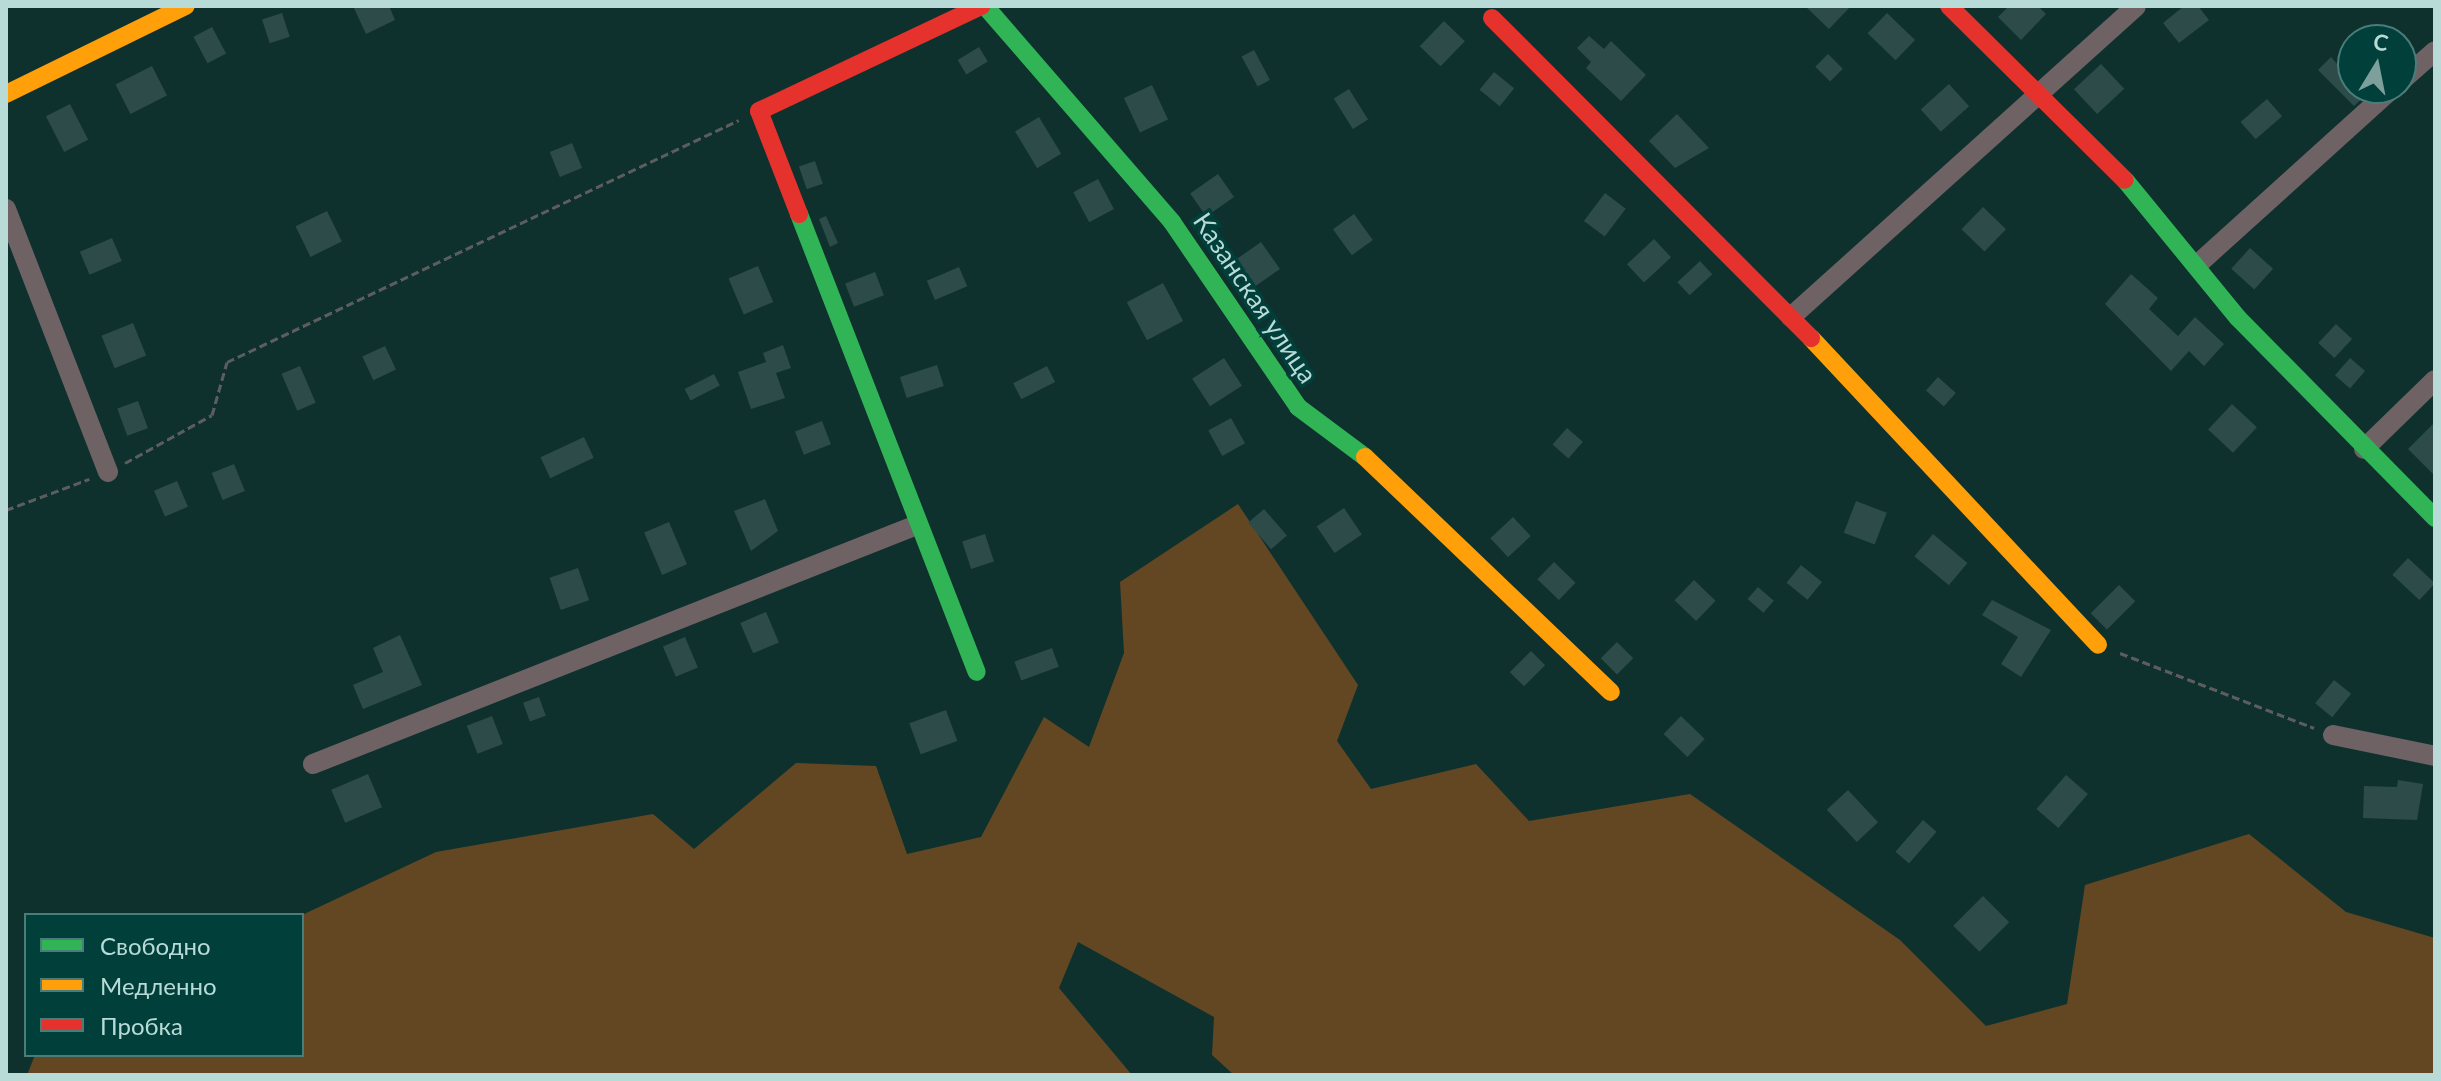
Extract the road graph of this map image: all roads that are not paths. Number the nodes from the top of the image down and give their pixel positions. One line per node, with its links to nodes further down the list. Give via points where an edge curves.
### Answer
1 (186, 6): 9 (street)
2 (983, 6): 18 (street, via 759,111); 21 (street, Казанская улица, via 1172,222 1298,407 1376,465)
3 (1949, 6): 8 (street)
4 (2136, 6): 8 (street)
5 (1492, 18): 13 (street)
6 (2435, 51): 7 (street)
7 (2417, 67)
8 (2037, 90): 12 (street); 13 (street)
9 (6, 94)
10 (2375, 104): 12 (street)
11 (6, 209): 16 (street)
12 (2198, 264): 15 (street, via 2238,318)
13 (1791, 317): 19 (street)
14 (2435, 380): 15 (street)
15 (2364, 449): 17 (street)
16 (108, 472)
17 (2435, 518)
18 (917, 525): 20 (street); 24 (street)
19 (2098, 645)
20 (977, 672)
21 (1611, 692)
22 (2333, 735): 23 (street)
23 (2435, 756)
24 (313, 764)

